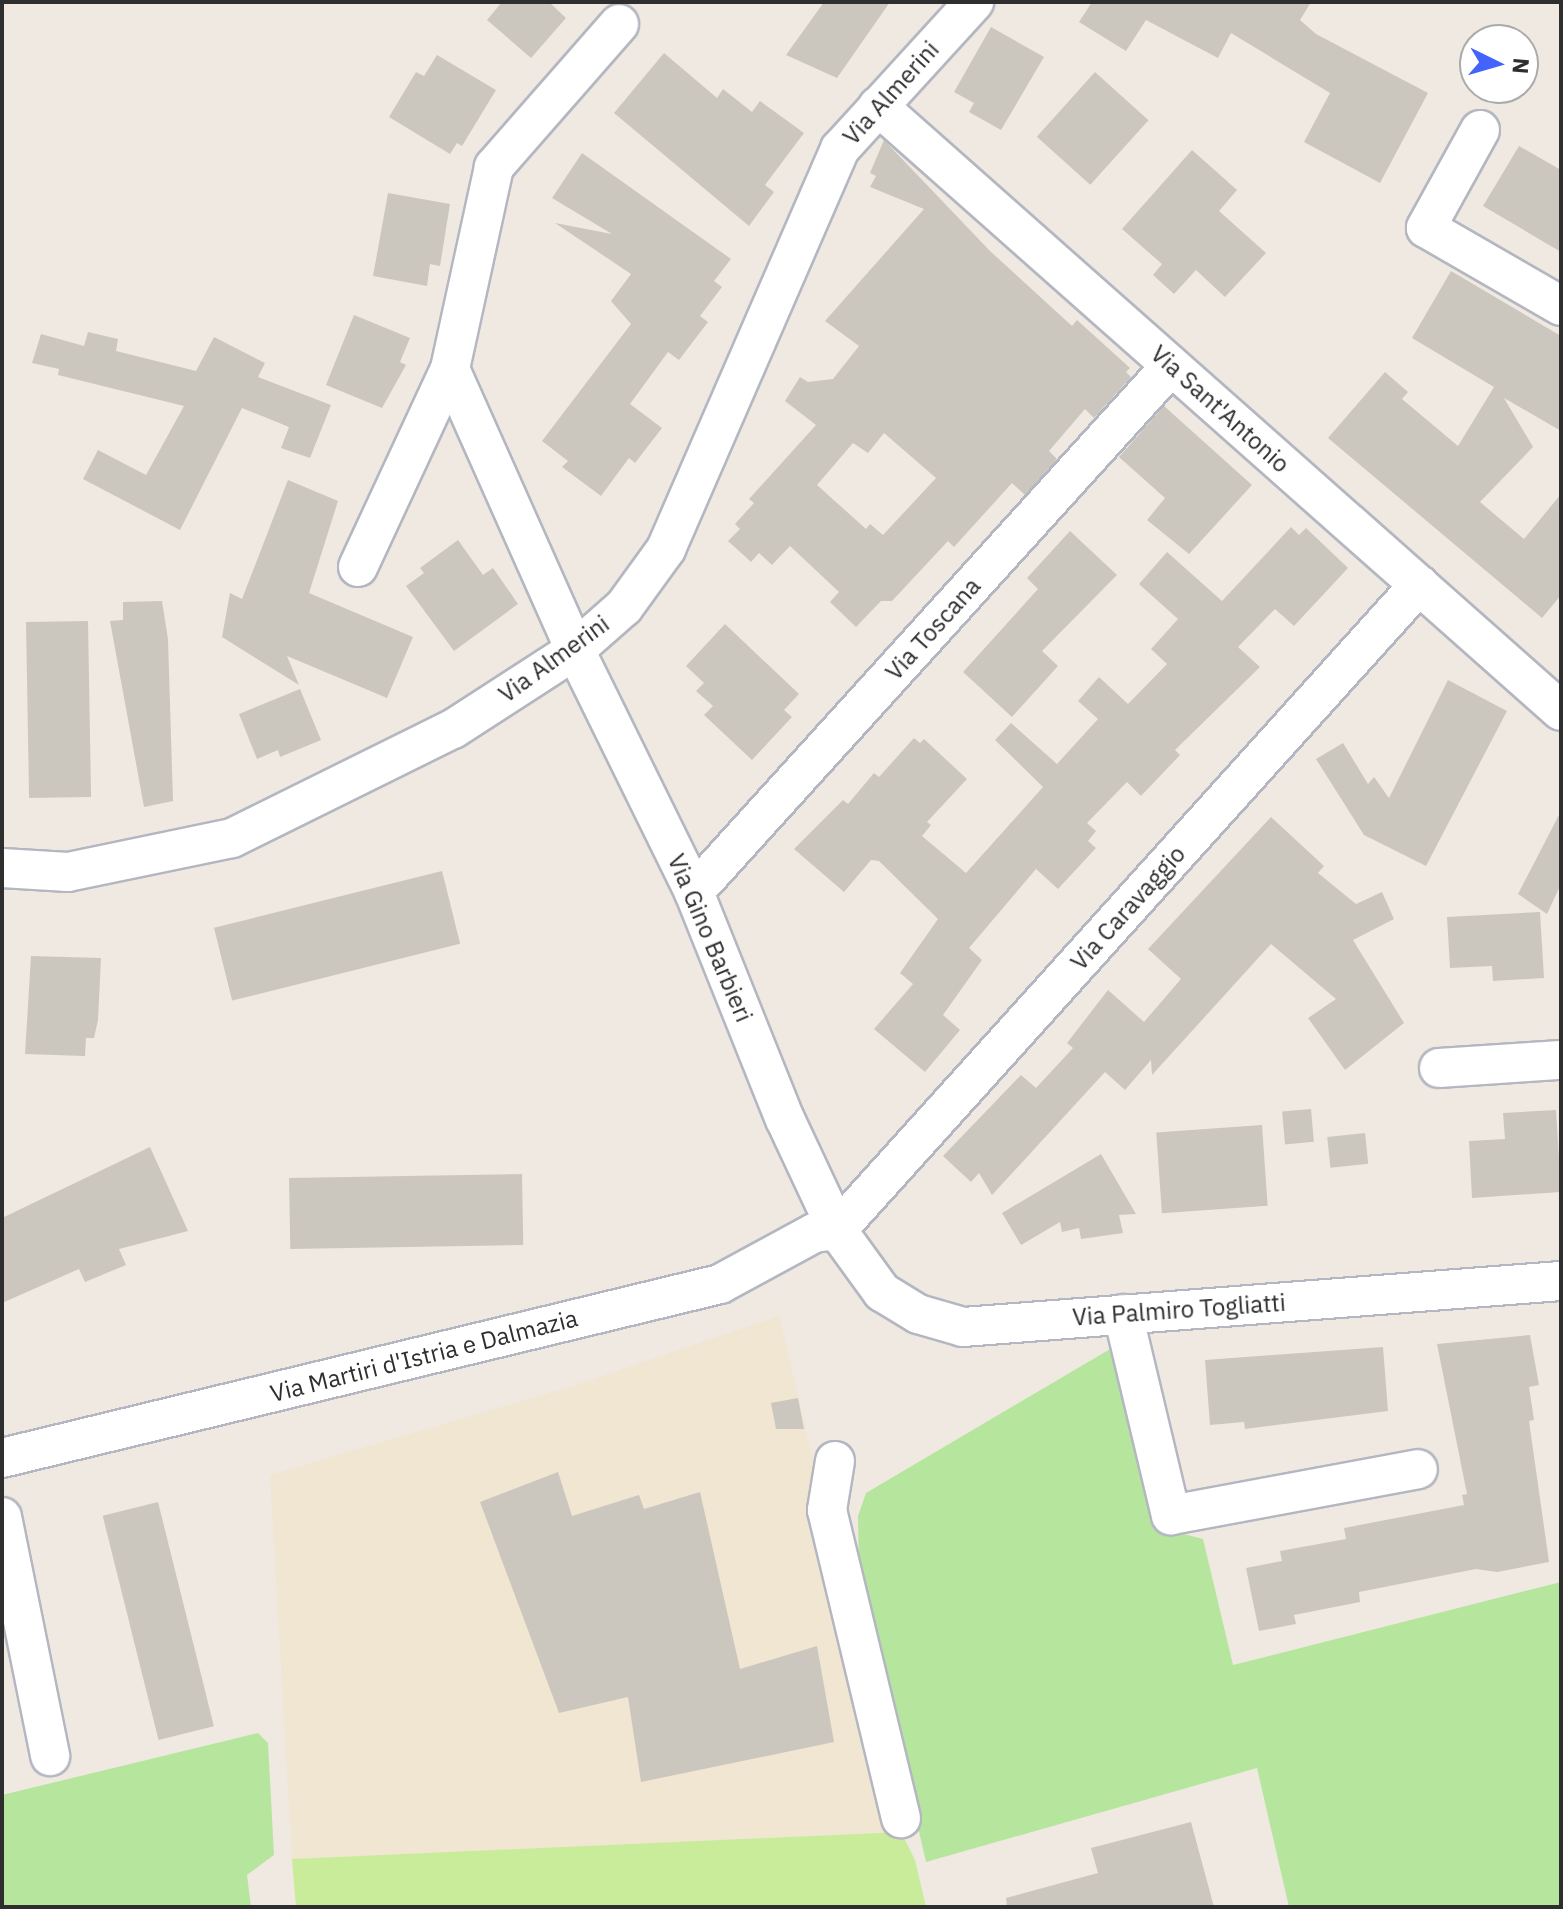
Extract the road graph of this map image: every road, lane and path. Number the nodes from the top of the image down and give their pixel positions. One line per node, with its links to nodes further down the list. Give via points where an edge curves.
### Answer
1 (974, 2): 3 (street, Via Almerini)
2 (619, 24): 7 (street, via 494,167)
3 (878, 106): 6 (street, Via Sant'Antonio); 10 (street, Via Almerini, via 840,149 666,549 624,607)
4 (1480, 130): 5 (street, via 1426,228)
5 (1561, 306)
6 (1171, 366): 9 (street, Via Sant'Antonio); 13 (street, Via Toscana)
7 (450, 369): 8 (street); 10 (street, Via Gino Barbieri)
8 (358, 567)
9 (1419, 585): 11 (street, Via Sant'Antonio); 16 (street, Via Caravaggio)
10 (575, 650): 12 (street, Via Almerini, via 453,729 232,838 68,872); 13 (street, Via Gino Barbieri)
11 (1561, 711)
12 (2, 868)
13 (694, 892): 16 (street, Via Gino Barbieri, via 785,1119)
14 (1561, 1060): 15 (street)
15 (1439, 1068)
16 (837, 1230): 18 (street, Via Palmiro Togliatti, via 882,1292 918,1314 963,1327); 19 (street, Via Martiri d'Istria e Dalmazia, via 814,1233 720,1284)
17 (1560, 1289): 18 (street, Via Palmiro Togliatti)
18 (1123, 1314): 21 (street, via 1171,1515)
19 (2, 1458)
20 (835, 1461): 24 (street, via 827,1510)
21 (1418, 1469)
22 (2, 1517): 23 (street)
23 (50, 1756)
24 (901, 1818)

